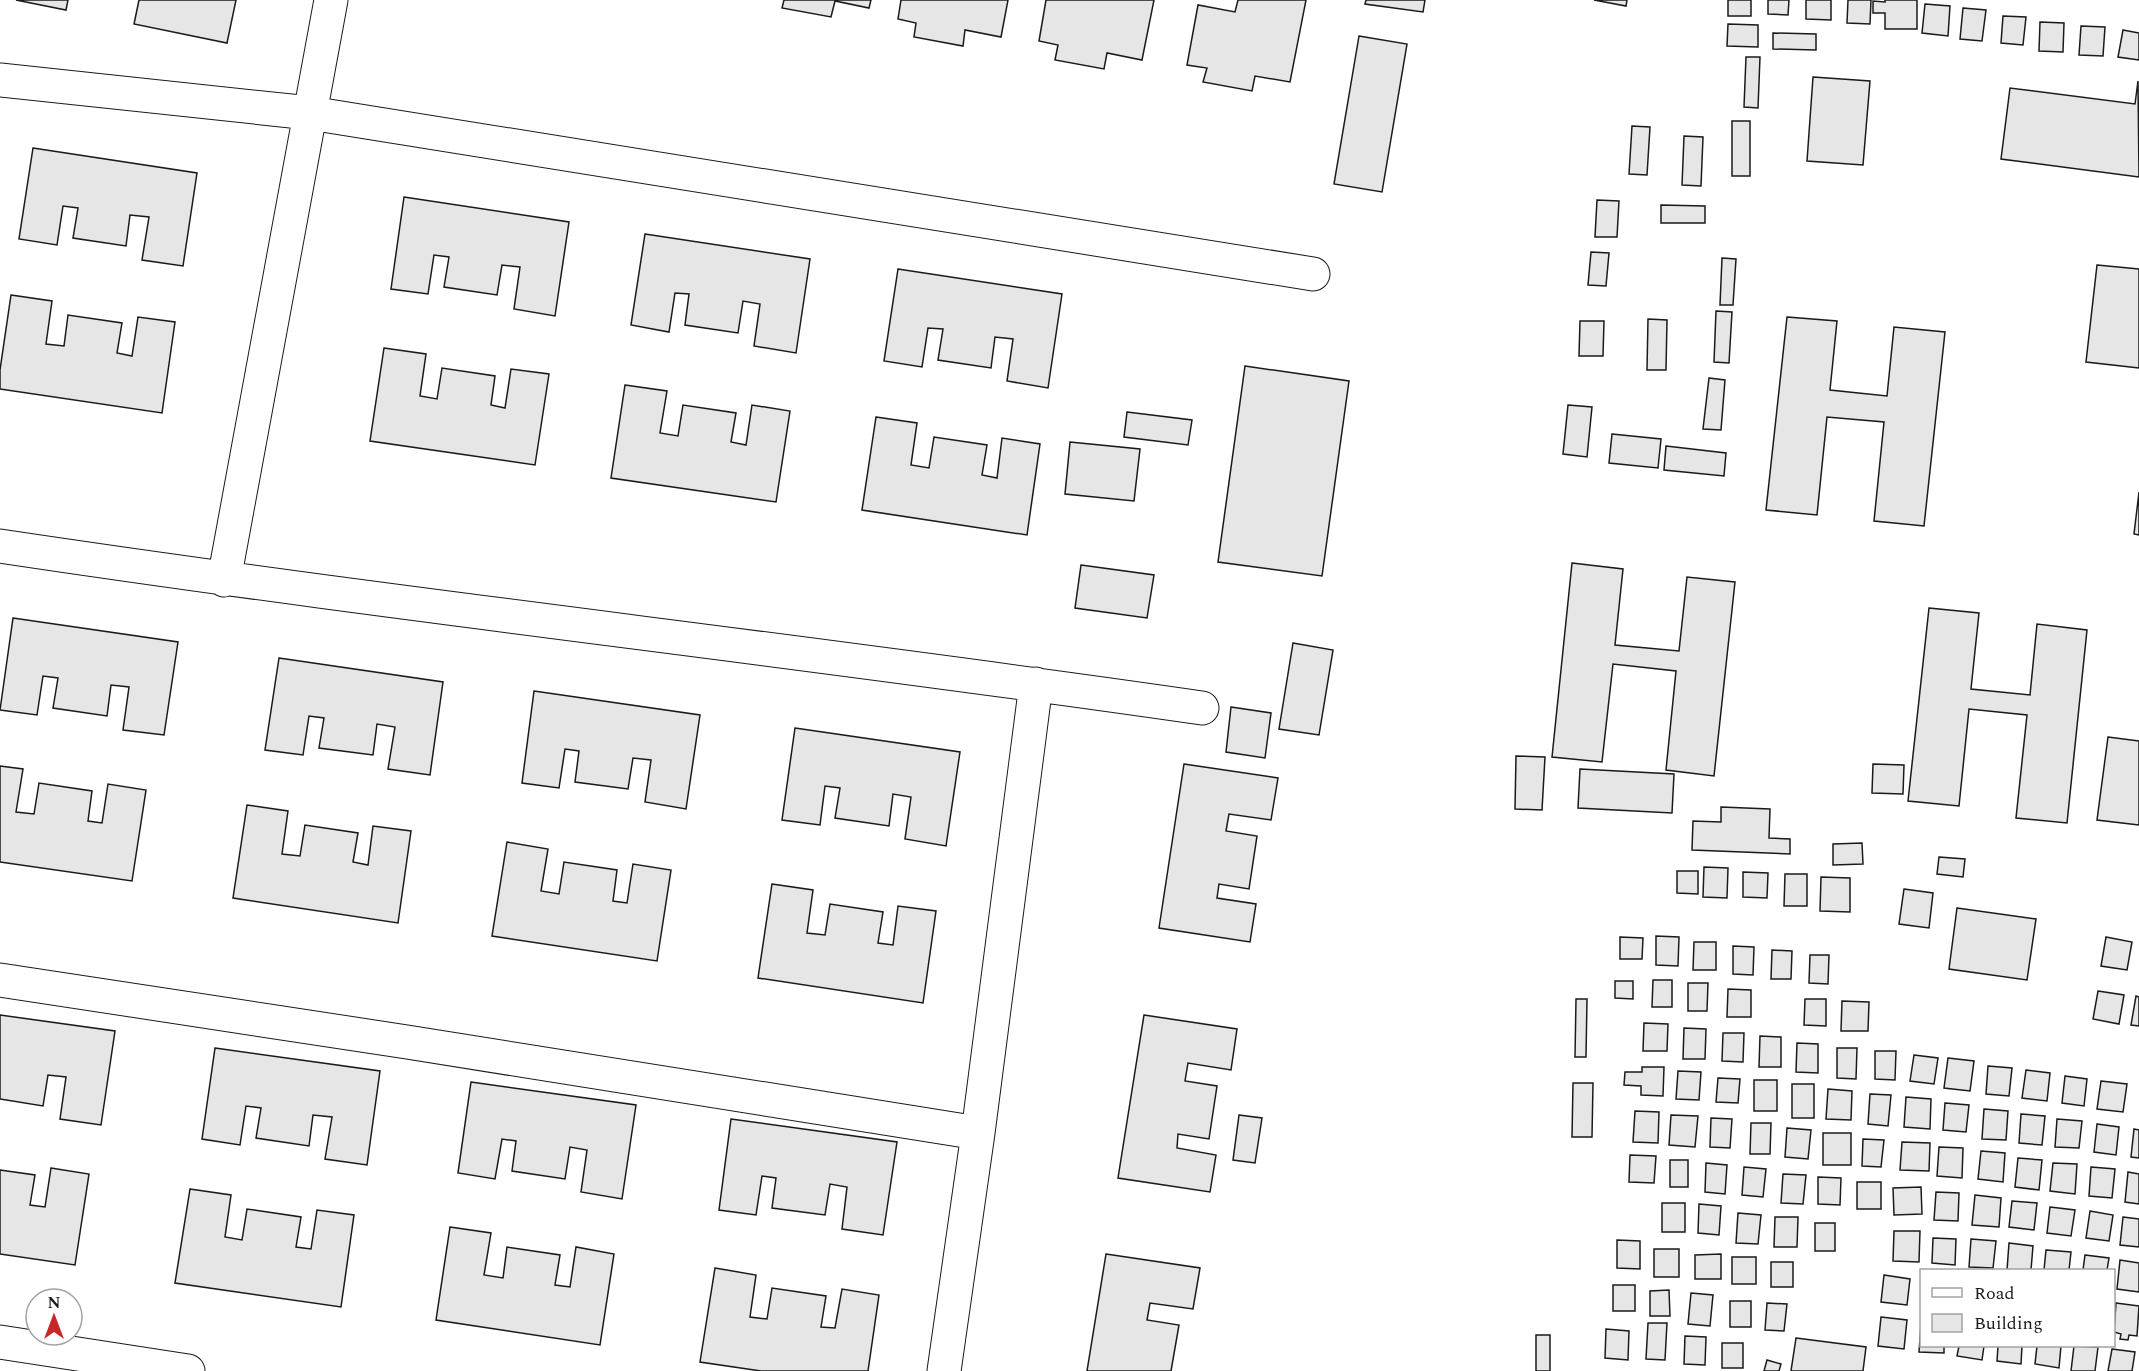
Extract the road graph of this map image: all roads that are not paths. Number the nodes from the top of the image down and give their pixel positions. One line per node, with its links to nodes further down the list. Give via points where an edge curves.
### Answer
1 (331, 0): 3 (street)
2 (0, 80): 3 (street)
3 (310, 112): 4 (street); 6 (street)
4 (1313, 274)
5 (0, 546): 6 (street)
6 (224, 580): 7 (street)
7 (1036, 684): 8 (street); 10 (street)
8 (1202, 708)
9 (0, 980): 10 (street)
10 (978, 1133): 13 (street)
11 (0, 1342): 12 (street)
12 (188, 1371)
13 (944, 1371)

